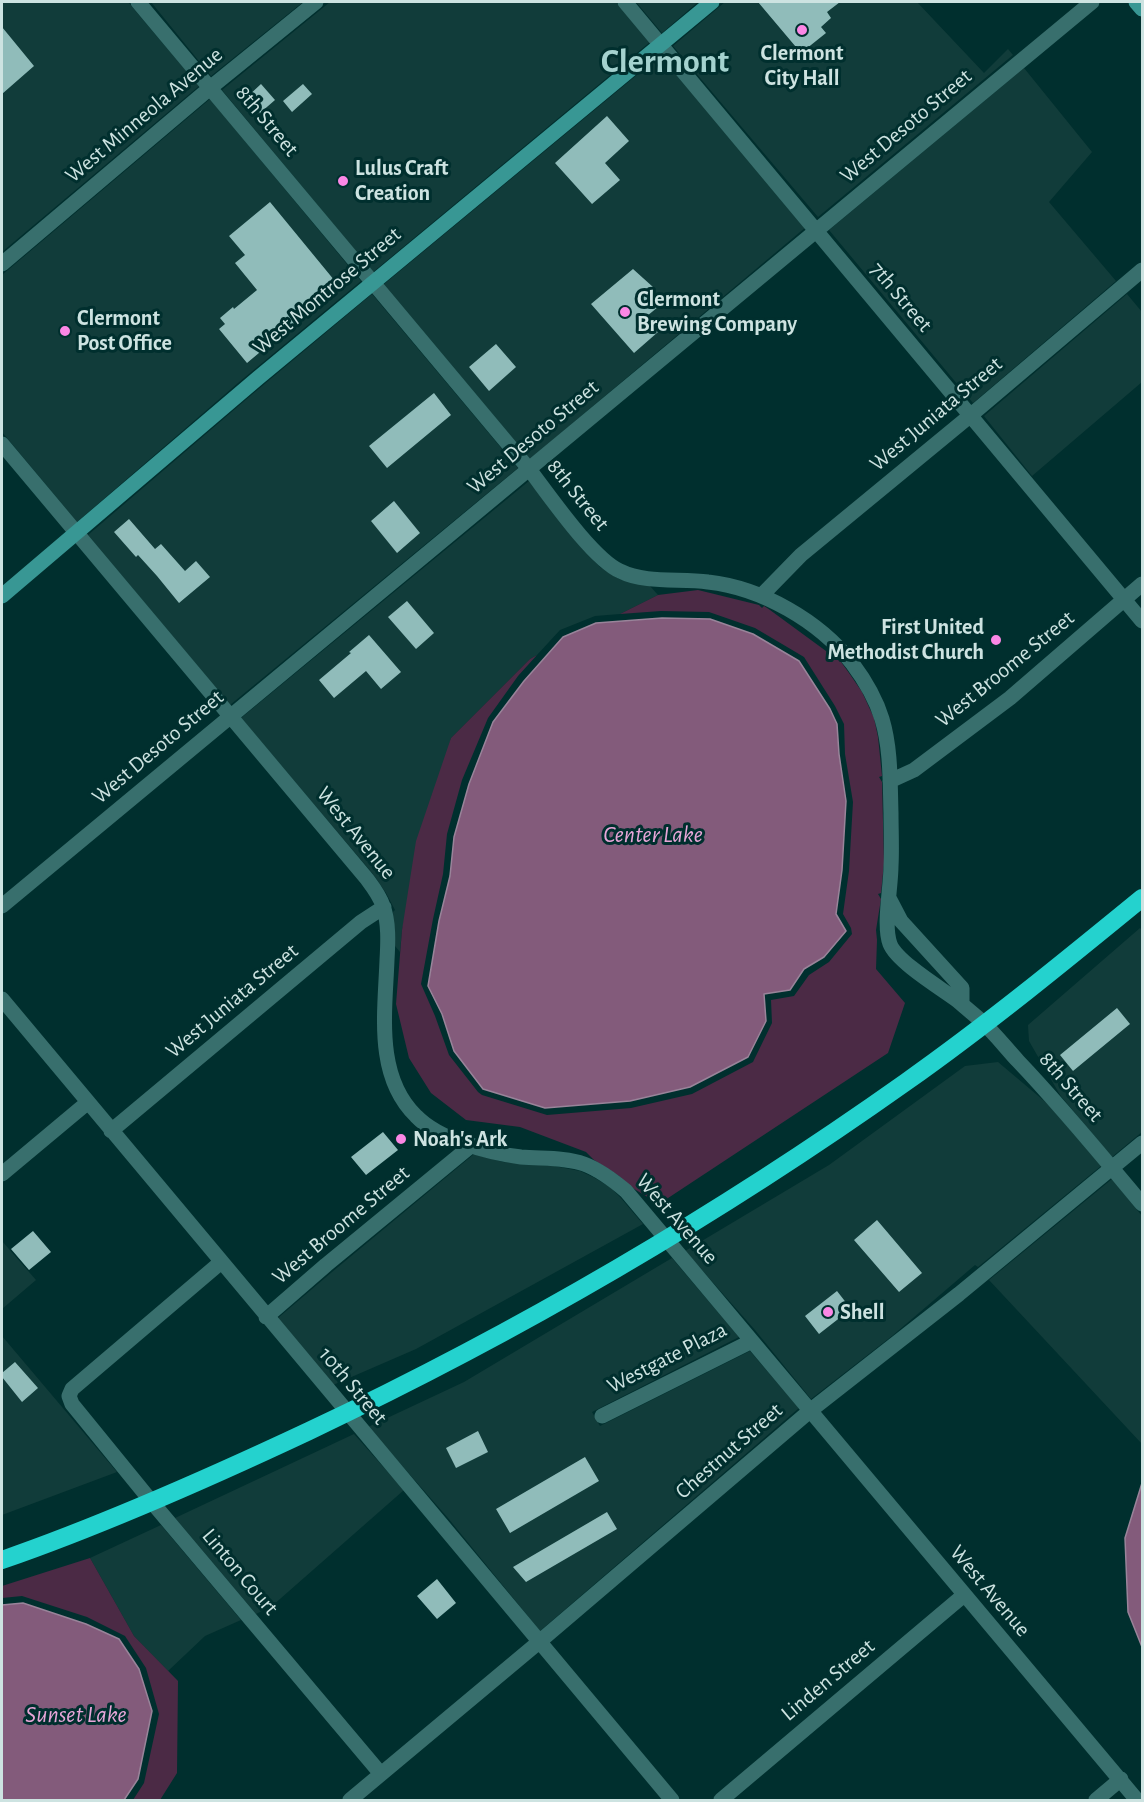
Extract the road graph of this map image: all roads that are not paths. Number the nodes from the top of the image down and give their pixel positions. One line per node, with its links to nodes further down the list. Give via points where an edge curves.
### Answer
1 (138, 2): 9 (street, 8th Street)
2 (316, 2): 9 (street, West Minneola Avenue)
3 (625, 2): 8 (street, 7th Street)
4 (712, 2): 8 (street, West Montrose Street)
5 (1092, 2): 10 (street, West Desoto Street)
6 (1136, 2): 7 (street)
7 (1143, 9)
8 (661, 44): 10 (street, 7th Street); 13 (street, West Montrose Street)
9 (210, 88): 11 (street, West Minneola Avenue); 13 (street, 8th Street)
10 (816, 230): 14 (street, 7th Street); 16 (street, West Desoto Street)
11 (2, 264)
12 (1143, 270): 14 (street, West Juniata Street)
13 (372, 283): 16 (street, 8th Street); 17 (street, West Montrose Street)
14 (971, 416): 20 (street, West Juniata Street, via 801,555); 21 (street, 7th Street)
15 (2, 444): 17 (street, West Avenue)
16 (529, 469): 20 (street, 8th Street, via 586,542 620,571 658,579 710,582); 23 (street, West Desoto Street)
17 (76, 533): 19 (street, West Montrose Street); 23 (street, West Avenue)
18 (1143, 584): 21 (street, West Broome Street)
19 (2, 596)
20 (761, 596): 24 (street, 8th Street, via 819,629 852,664 881,716)
21 (1125, 599): 22 (street, 7th Street); 24 (street, West Broome Street, via 1010,698 914,770)
22 (1143, 621)
23 (230, 717): 27 (street, West Desoto Street); 28 (street, West Avenue, via 367,879)
24 (890, 781): 25 (street, 8th Street)
25 (889, 898): 30 (street, 8th Street, via 901,921 962,988); 30 (street, 8th Street, via 891,948)
26 (1143, 898): 31 (highway)
27 (2, 906)
28 (384, 907): 33 (street, West Juniata Street, via 361,921); 35 (street, West Avenue, via 388,951 384,1025 391,1075 406,1106 417,1118 433,1130)
29 (2, 999): 32 (street, 10th Street)
30 (962, 1004): 31 (street, 8th Street)
31 (984, 1023): 36 (street, 8th Street); 39 (highway, via 847,1123)
32 (87, 1103): 33 (street, 10th Street); 37 (street)
33 (111, 1131): 40 (street, 10th Street)
34 (1143, 1143): 36 (street, Chestnut Street)
35 (472, 1145): 39 (street, West Avenue, via 503,1154 582,1163 596,1169 626,1191); 41 (street, West Broome Street)
36 (1112, 1168): 38 (street, 8th Street); 43 (street, Chestnut Street)
37 (2, 1174)
38 (1143, 1204)
39 (666, 1239): 42 (street, West Avenue); 44 (highway, via 519,1325)
40 (220, 1263): 41 (street, 10th Street); 46 (street, Linton Court, via 72,1389 69,1396)
41 (266, 1317): 44 (street, 10th Street)
42 (752, 1341): 43 (street, West Avenue); 45 (street, Westgate Plaza)
43 (811, 1410): 48 (street, West Avenue); 49 (street, Chestnut Street)
44 (346, 1413): 46 (highway); 49 (street, 10th Street)
45 (602, 1416)
46 (150, 1501): 47 (highway); 50 (street, Linton Court)
47 (2, 1560)
48 (964, 1595): 51 (street, West Avenue); 54 (street, Linden Street)
49 (539, 1642): 50 (street, Chestnut Street); 53 (street, 10th Street)
50 (381, 1774): 52 (street, Chestnut Street)
51 (1121, 1779): 55 (street); 56 (street, West Avenue)
52 (350, 1800)
53 (672, 1800)
54 (721, 1800)
55 (1096, 1800)
56 (1137, 1800)

